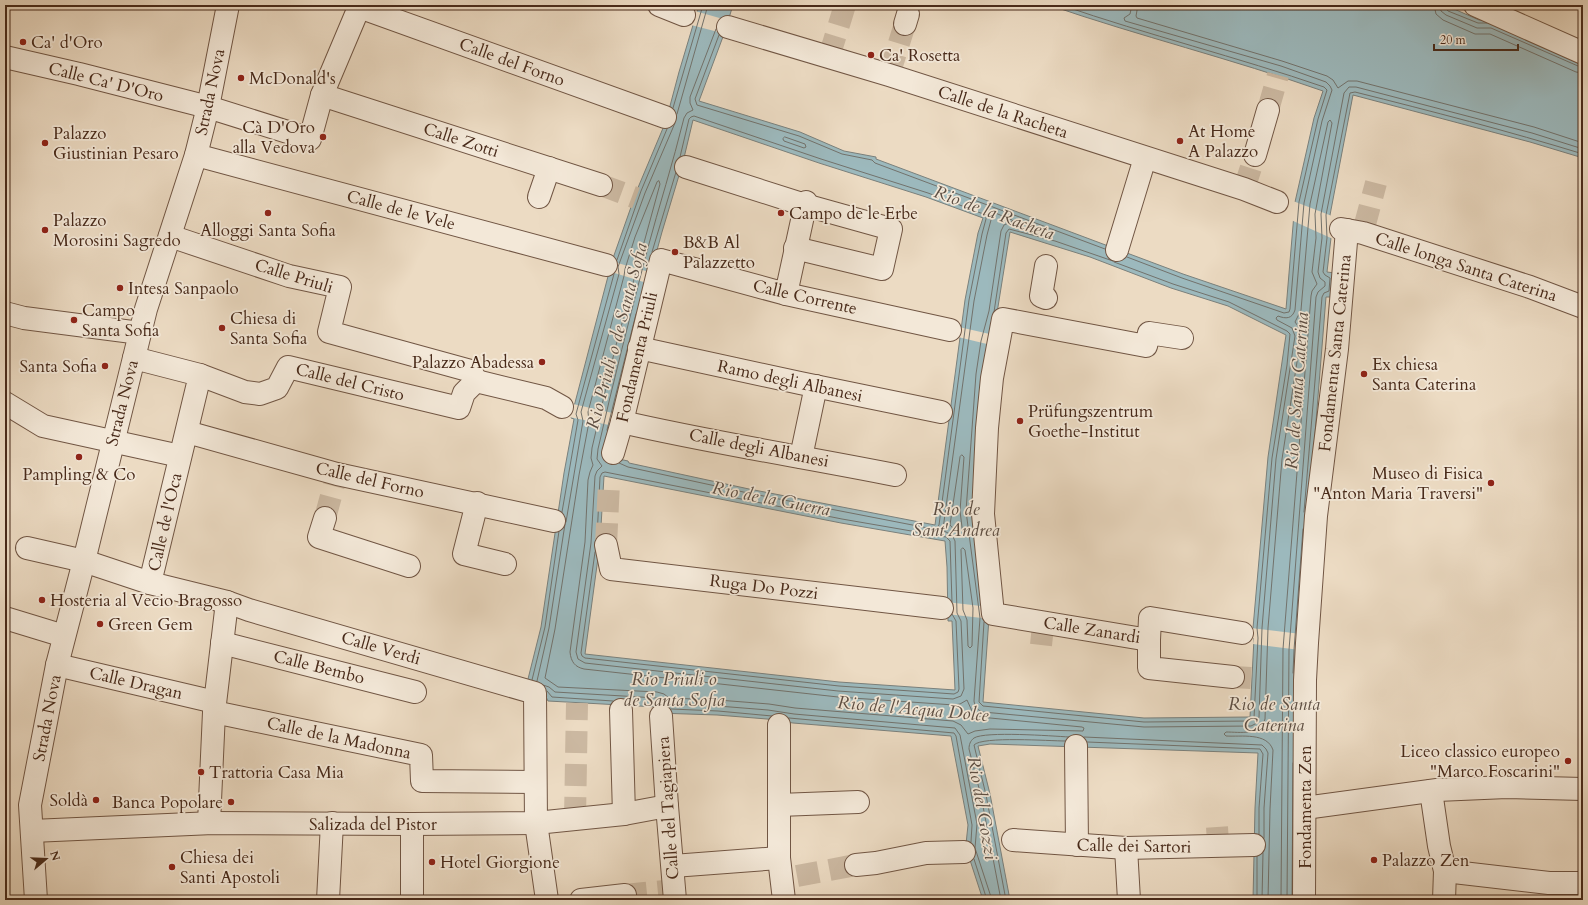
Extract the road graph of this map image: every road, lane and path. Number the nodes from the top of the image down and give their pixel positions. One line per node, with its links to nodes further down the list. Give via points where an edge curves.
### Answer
1 (228, 5): 10 (street, Strada Nova)
2 (659, 5): 5 (street)
3 (1475, 5): 7 (street)
4 (359, 6): 9 (street); 12 (street, Calle del Forno)
5 (684, 15)
6 (728, 27): 15 (street, Calle de la Racheta, via 890,75)
7 (1583, 53)
8 (5, 57): 10 (street, Calle Ca' D'Oro)
9 (322, 95): 10 (street, Calle Ca' D'Oro, via 310,139); 17 (street, Calle Zotti)
10 (208, 107): 13 (street, Strada Nova)
11 (1268, 110): 14 (street)
12 (665, 117)
13 (196, 155): 23 (street, Strada Nova); 27 (street, Calle de le Vele)
14 (1255, 155)
15 (1145, 158): 20 (street, Calle de la Racheta); 25 (street)
16 (686, 167): 21 (street)
17 (549, 168): 18 (street, Calle Zotti); 19 (street)
18 (601, 185)
19 (539, 197)
20 (1277, 202)
21 (805, 204): 24 (street); 24 (street, via 891,229 882,269)
22 (1344, 230): 31 (street, Calle longa Santa Caterina, via 1363,233 1530,287); 67 (street, Fondamenta Santa Caterina, via 1337,349 1316,516)
23 (170, 236): 34 (street, Strada Nova); 39 (street, Calle Priuli, via 289,276 340,287 329,332 471,371)
24 (795, 248): 29 (street)
25 (1117, 250)
26 (661, 260): 29 (street, Calle Corrente); 36 (street, Fondamenta Priuli)
27 (606, 265)
28 (1046, 266): 30 (street, via 1041,296)
29 (786, 294): 33 (street, Calle Corrente)
30 (1046, 298)
31 (1583, 307)
32 (5, 313): 34 (street, via 24,318)
33 (950, 330)
34 (140, 333): 37 (street, Strada Nova)
35 (1182, 338): 65 (street, Calle Zanardi, via 1149,333 1146,346 1003,319 992,378 983,514 993,614)
36 (639, 348): 40 (street, Ramo degli Albanesi); 44 (street, Fondamenta Priuli)
37 (134, 358): 38 (street); 46 (street, Strada Nova)
38 (200, 375): 39 (street, Calle del Cristo, via 245,392 260,394 277,388 288,367 459,408 464,393); 45 (street, Calle de l'Oca)
39 (476, 382): 42 (street, via 546,398)
40 (816, 386): 43 (street, Ramo degli Albanesi); 49 (street)
41 (5, 403): 46 (street, via 44,426)
42 (562, 407)
43 (941, 412)
44 (622, 422): 47 (street, Fondamenta Priuli); 49 (street, Calle degli Albanesi)
45 (187, 432): 48 (street, Calle de l'Oca); 51 (street, Calle del Forno, via 337,474)
46 (113, 442): 48 (street); 56 (street, Strada Nova)
47 (613, 453)
48 (180, 456): 59 (street, Calle de l'Oca)
49 (801, 457): 50 (street, Calle degli Albanesi)
50 (896, 475)
51 (477, 503): 52 (street, Calle del Forno); 57 (street, via 464,554)
52 (554, 521)
53 (322, 528): 58 (street)
54 (606, 544): 61 (street, Ruga Do Pozzi, via 612,569)
55 (27, 548): 56 (street)
56 (84, 561): 59 (street); 64 (street, Strada Nova)
57 (505, 564)
58 (409, 566)
59 (150, 583): 60 (street, Calle de l'Oca)
60 (227, 602): 66 (street); 76 (street, Calle Verdi, via 535,693)
61 (942, 608)
62 (5, 618): 64 (street)
63 (1242, 633): 65 (street, Calle Zanardi, via 1150,618)
64 (64, 636): 68 (street, Strada Nova)
65 (1149, 640): 69 (street, via 1149,668)
66 (222, 643): 70 (street, Calle Bembo); 71 (street)
67 (1307, 643): 82 (street, Fondamenta Zen)
68 (57, 665): 71 (street, Calle Dragan); 88 (street, Strada Nova, via 30,805)
69 (1233, 677)
70 (415, 692)
71 (215, 707): 76 (street, Calle de la Madonna, via 421,755 422,781); 84 (street)
72 (621, 710): 83 (street)
73 (661, 716): 81 (street, Calle del Tagiapiera)
74 (779, 725): 80 (street)
75 (1076, 746): 90 (street)
76 (535, 782): 86 (street)
77 (1583, 789): 78 (street, via 1507,787)
78 (1434, 791): 82 (street); 97 (street, via 1439,846)
79 (858, 802): 80 (street)
80 (779, 805): 96 (street)
81 (667, 806): 83 (street, Salizada del Pistor); 95 (street, Calle del Tagiapiera)
82 (1305, 807): 109 (street, Fondamenta Zen)
83 (624, 814): 86 (street, Salizada del Pistor)
84 (209, 823): 85 (street, Salizada del Pistor); 88 (street, Salizada del Pistor)
85 (332, 823): 87 (street, Salizada del Pistor); 102 (street)
86 (536, 823): 87 (street, Salizada del Pistor); 104 (street)
87 (412, 824): 103 (street)
88 (32, 832): 101 (street, Strada Nova)
89 (1013, 840): 90 (street, Calle dei Sartori)
90 (1077, 845): 92 (street, Calle dei Sartori)
91 (1254, 845): 92 (street, Calle dei Sartori)
92 (1126, 848): 108 (street)
93 (964, 852): 94 (street, via 926,853)
94 (856, 865)
95 (672, 866): 96 (street); 106 (street, Calle del Tagiapiera)
96 (786, 871): 107 (street)
97 (1446, 872): 99 (street, via 1499,877); 110 (street)
98 (1583, 882): 99 (street)
99 (1549, 891)
100 (625, 895): 105 (street)
101 (36, 900)
102 (328, 900)
103 (412, 900)
104 (547, 900)
105 (581, 900)
106 (675, 900)
107 (784, 900)
108 (1129, 900)
109 (1304, 900)
110 (1444, 900)

